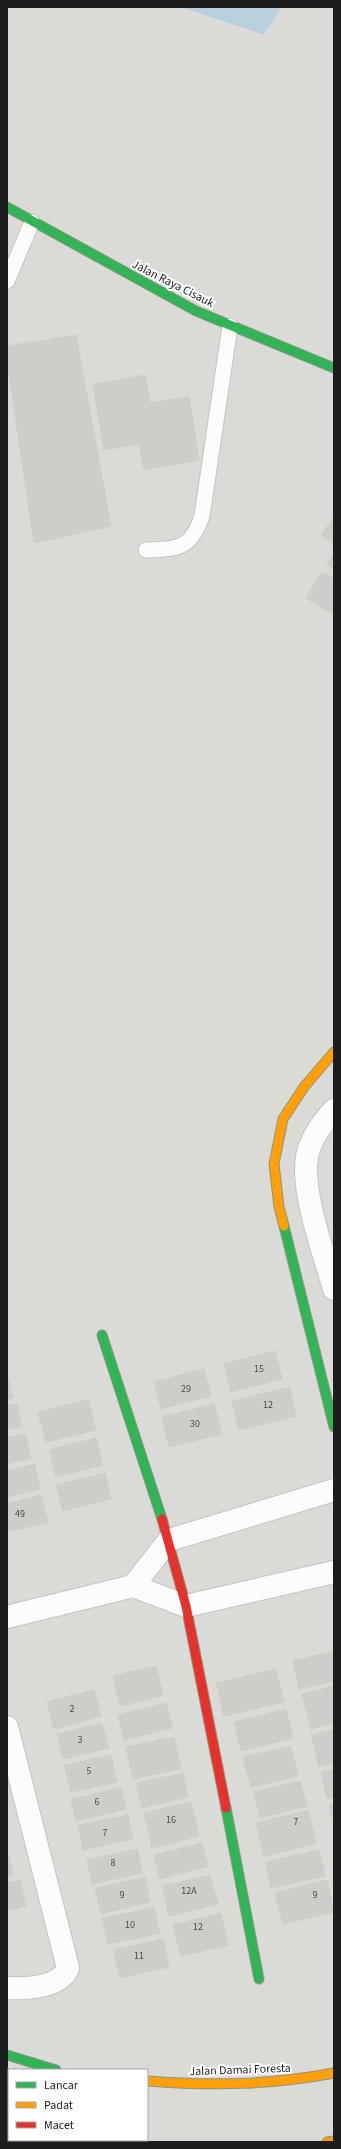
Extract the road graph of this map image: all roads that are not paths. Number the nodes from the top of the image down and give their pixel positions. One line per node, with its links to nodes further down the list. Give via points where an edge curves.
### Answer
1 (7, 207): 2 (street, Jalan Raya Cisauk)
2 (32, 222): 3 (lane); 4 (street, Jalan Raya Cisauk, via 196,311)
3 (7, 281)
4 (230, 326): 5 (street, Jalan Raya Cisauk); 6 (lane, via 202,516 197,532 189,542 173,550)
5 (334, 368)
6 (146, 550)
7 (334, 1052): 9 (street, via 304,1088 283,1119 274,1164)
8 (334, 1110): 10 (street, via 311,1143 307,1156)
9 (276, 1186): 10 (street); 13 (street)
10 (307, 1186): 11 (street)
11 (334, 1289)
12 (102, 1335): 15 (street)
13 (334, 1427)
14 (334, 1490): 15 (street)
15 (169, 1540): 17 (street); 18 (street)
16 (334, 1572): 18 (street)
17 (133, 1586): 18 (street); 19 (street)
18 (186, 1606): 21 (street)
19 (7, 1617)
20 (7, 1727): 22 (street, via 68,1968 57,1981 18,1989)
21 (260, 1979)
22 (7, 1988)
23 (7, 2055): 24 (street)
24 (53, 2069)
25 (334, 2073): 26 (street, Jalan Damai Foresta, via 284,2081 201,2085)
26 (148, 2081)
27 (334, 2141): 28 (street)
28 (327, 2142)

